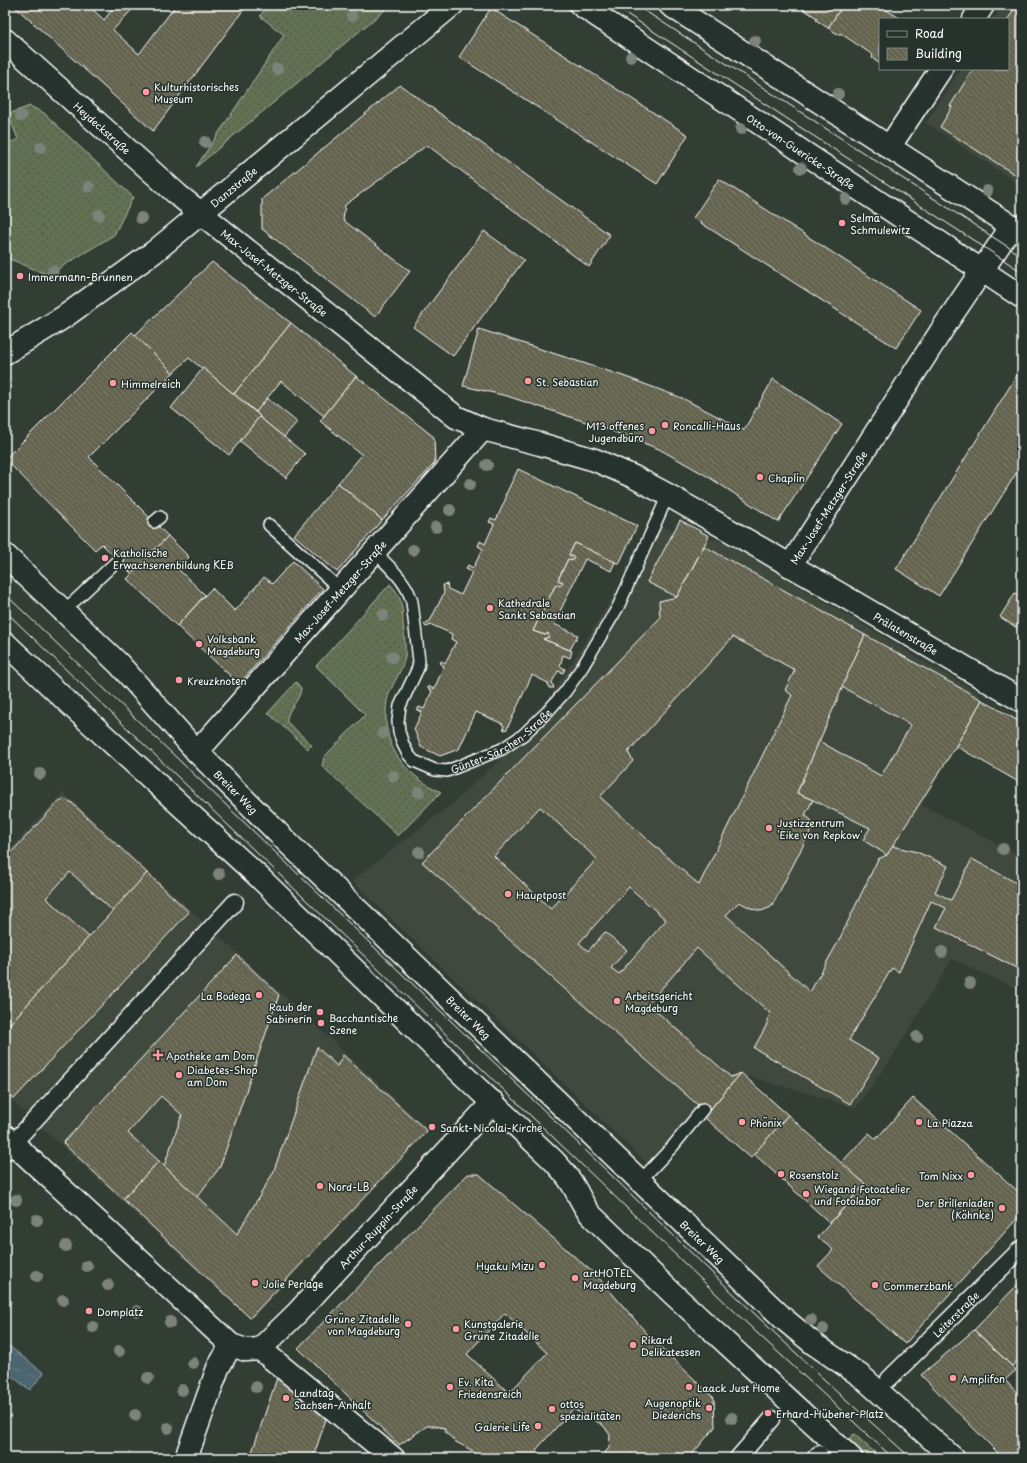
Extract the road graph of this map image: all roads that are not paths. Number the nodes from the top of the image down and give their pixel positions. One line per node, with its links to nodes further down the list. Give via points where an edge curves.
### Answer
1 (452, 5): 9 (street, Danzstraße)
2 (580, 5): 11 (street, Otto-von-Guericke-Straße)
3 (670, 5): 8 (street)
4 (983, 5): 5 (street)
5 (975, 18)
6 (5, 40): 9 (street, Heydeckstraße)
7 (940, 70): 8 (street)
8 (890, 146): 10 (street)
9 (202, 214): 13 (street, Danzstraße, via 64,317); 14 (street, Max-Josef-Metzger-Straße, via 448,411)
10 (1017, 229): 11 (street, Max-Josef-Metzger-Straße)
11 (983, 270): 12 (street, Otto-von-Guericke-Straße); 20 (street, Max-Josef-Metzger-Straße)
12 (1022, 297)
13 (5, 353)
14 (483, 429): 15 (street, Max-Josef-Metzger-Straße, via 595,460); 17 (street, Max-Josef-Metzger-Straße)
15 (668, 495): 17 (lane, Günter-Särchen-Straße, via 618,607 591,653 557,702 527,731 502,749 447,772 414,762 403,744 399,727 400,706 419,662 412,602 403,581); 20 (street, Max-Josef-Metzger-Straße)
16 (269, 525): 21 (lane)
17 (375, 552): 21 (street, Max-Josef-Metzger-Straße)
18 (5, 555): 22 (street, Breiter Weg)
19 (118, 560): 22 (lane)
20 (790, 566): 24 (street, Prälatenstraße)
21 (341, 590): 25 (street, Max-Josef-Metzger-Straße)
22 (64, 611): 25 (street, Breiter Weg, via 119,664)
23 (5, 643): 27 (street, via 259,877)
24 (1022, 700)
25 (197, 752): 30 (street, Breiter Weg, via 289,844)
26 (235, 902): 29 (street)
27 (493, 1102): 33 (street, Arthur-Ruppin-Straße, via 296,1314); 39 (street, via 566,1174 591,1215)
28 (703, 1109): 30 (lane)
29 (8, 1144): 32 (street)
30 (640, 1181): 40 (street, Breiter Weg, via 784,1320 861,1376)
31 (1022, 1248): 34 (street, Leiterstraße)
32 (230, 1345): 33 (street, via 246,1350); 36 (street, via 218,1368)
33 (260, 1349): 37 (street)
34 (889, 1379)
35 (772, 1419): 38 (street)
36 (186, 1458)
37 (393, 1458)
38 (738, 1458)
39 (851, 1458)
40 (953, 1458)

